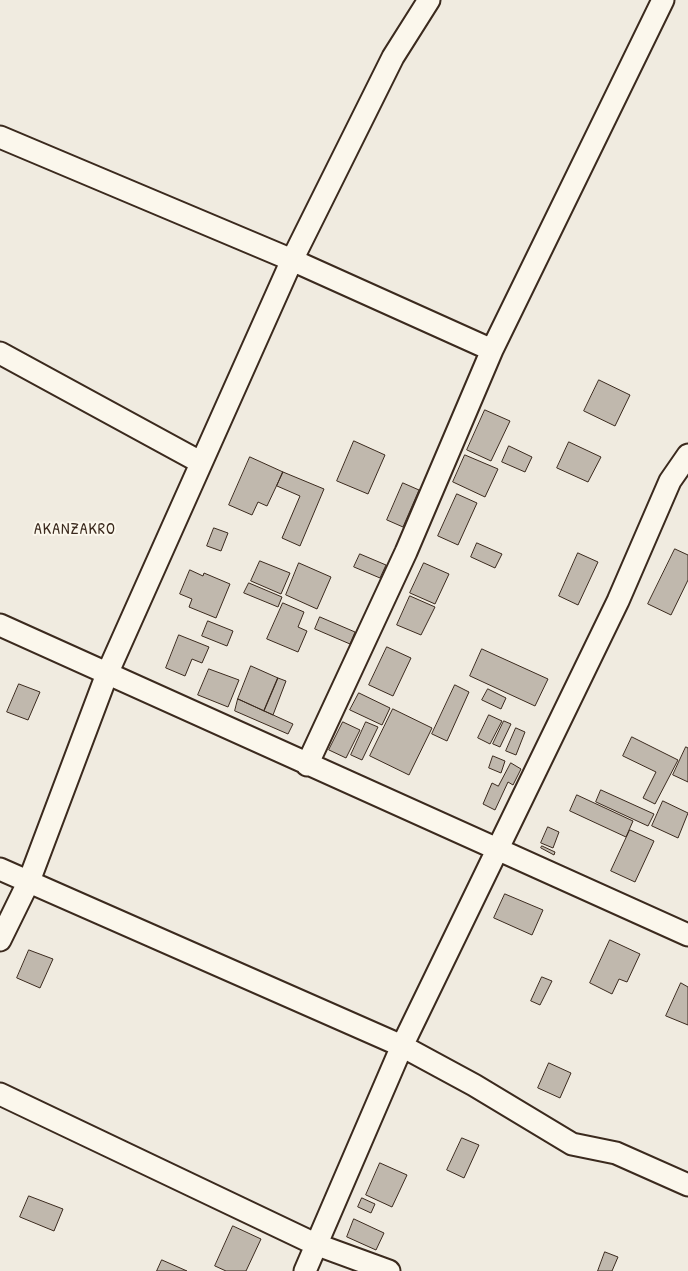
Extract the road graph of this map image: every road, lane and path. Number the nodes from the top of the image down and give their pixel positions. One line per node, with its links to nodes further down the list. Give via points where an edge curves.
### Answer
1 (429, 0): 4 (street, via 393,56)
2 (663, 0): 5 (street)
3 (0, 137): 4 (street)
4 (292, 260): 5 (street); 8 (street)
5 (492, 350): 11 (street, via 406,552)
6 (0, 353): 8 (street)
7 (688, 455): 12 (street, via 670,481 618,602)
8 (200, 462): 10 (street)
9 (0, 625): 10 (street)
10 (107, 674): 11 (street); 14 (street)
11 (307, 765): 12 (street)
12 (497, 851): 15 (street); 17 (street)
13 (0, 869): 14 (street)
14 (29, 881): 16 (street); 17 (street)
15 (688, 936)
16 (0, 940)
17 (402, 1046): 19 (street, via 572,1144 616,1152); 20 (street)
18 (0, 1094): 20 (street)
19 (688, 1185)
20 (316, 1244): 21 (street); 22 (street)
21 (305, 1271)
22 (389, 1271)

